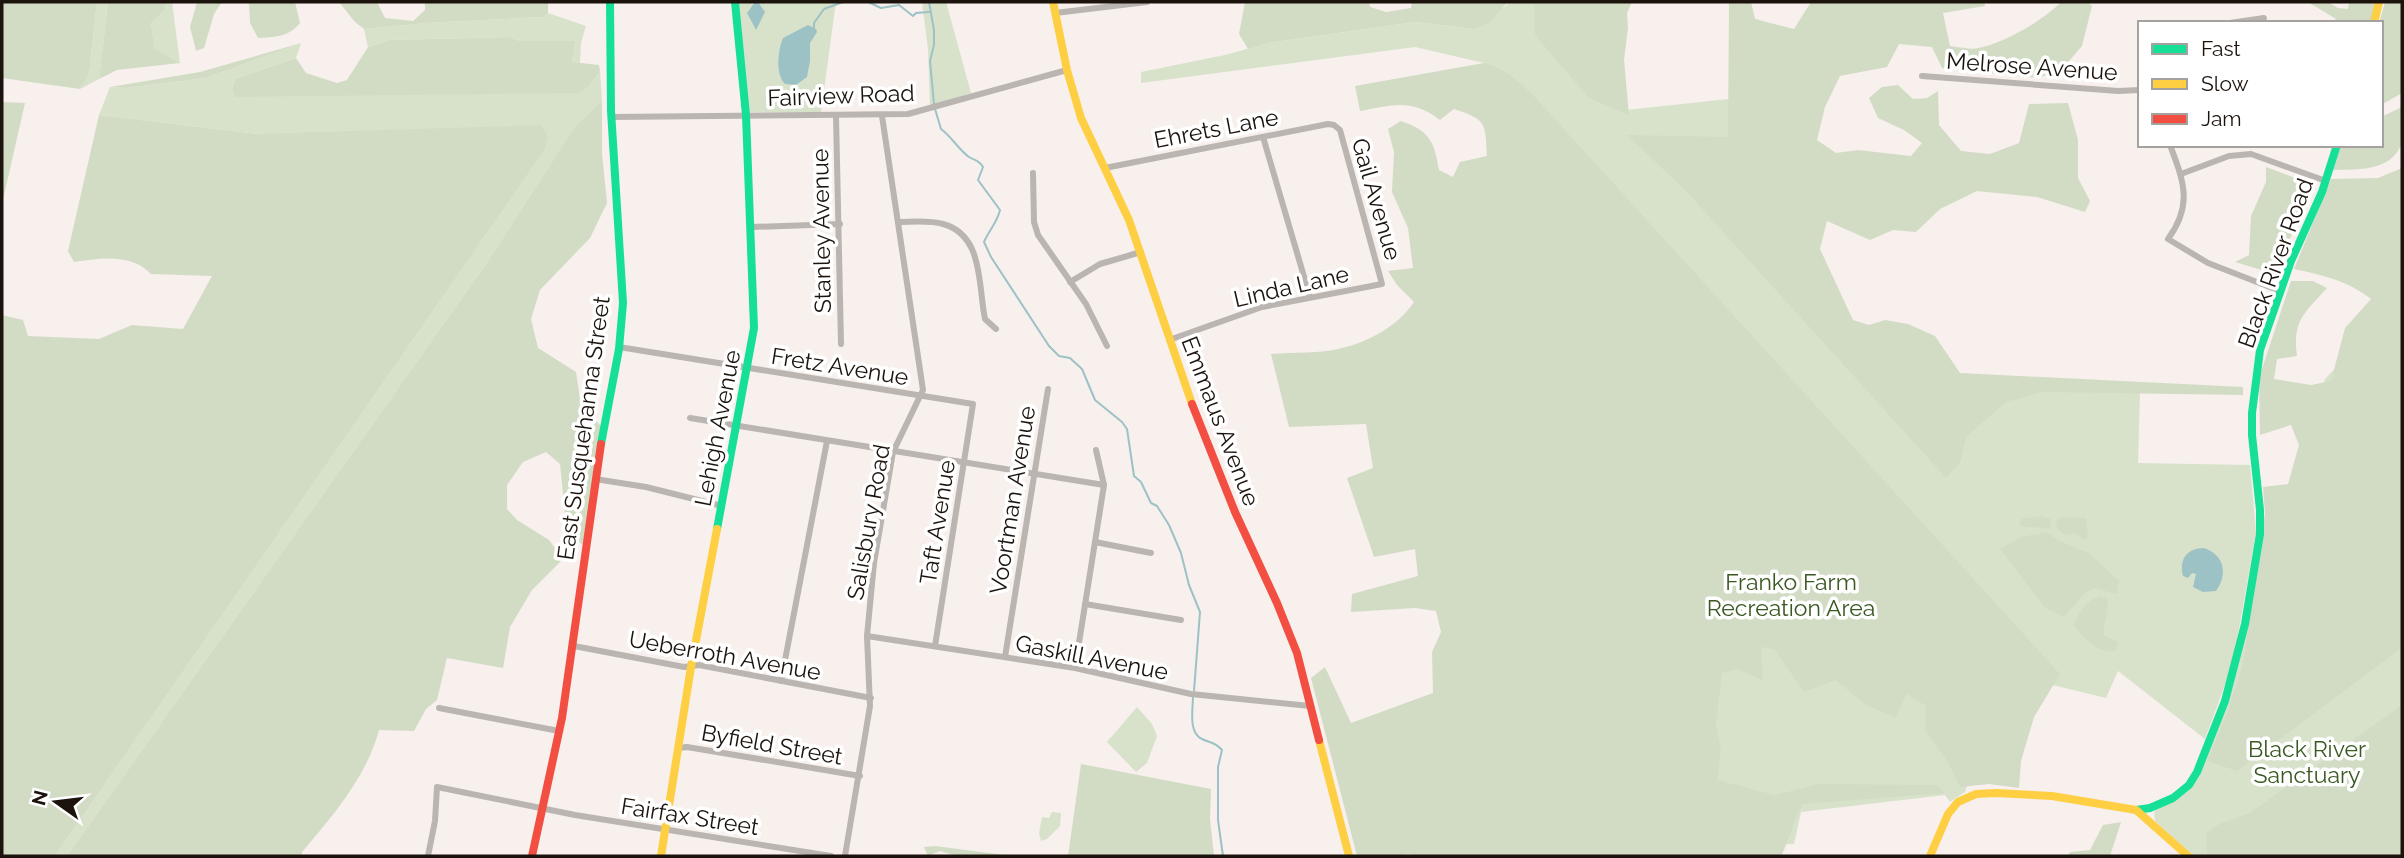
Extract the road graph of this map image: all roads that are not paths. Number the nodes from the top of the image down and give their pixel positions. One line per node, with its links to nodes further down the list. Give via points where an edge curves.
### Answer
1 (610, 2): 16 (street, East Susquehanna Street)
2 (735, 2): 13 (street, Lehigh Avenue)
3 (1053, 2): 6 (street, Emmaus Avenue)
4 (1147, 2): 6 (street)
5 (2379, 2): 9 (street)
6 (1055, 13): 10 (street, Emmaus Avenue)
7 (2263, 18): 8 (street)
8 (2243, 21)
9 (2374, 21)
10 (1067, 70): 15 (street, Fairview Road, via 934,108); 21 (street, Emmaus Avenue, via 1085,127)
11 (1922, 76): 12 (street, Melrose Avenue)
12 (2138, 90)
13 (747, 115): 14 (street, Fairview Road); 16 (street, Fairview Road); 27 (street, Lehigh Avenue)
14 (836, 116): 15 (street, Fairview Road); 26 (street, Stanley Avenue)
15 (882, 116): 25 (street)
16 (611, 117): 37 (street, East Susquehanna Street, via 623,299)
17 (1334, 125): 18 (street, Ehrets Lane); 30 (street, Gail Avenue, via 1340,130)
18 (1263, 137): 21 (street, Ehrets Lane); 32 (street)
19 (2171, 147): 23 (street)
20 (2336, 147): 24 (street, Black River Road)
21 (1105, 168): 28 (street, Emmaus Avenue)
22 (1033, 173): 29 (street, via 1037,231)
23 (2181, 174): 24 (street, via 2229,156 2250,154); 31 (street, via 2183,209 2168,239 2208,263)
24 (2326, 180): 31 (street, Black River Road)
25 (898, 222): 33 (street, via 941,223 964,236 975,257 985,319); 40 (street)
26 (840, 225): 27 (street); 35 (street, Stanley Avenue)
27 (752, 227): 38 (street, Lehigh Avenue, via 754,328)
28 (1141, 253): 29 (street, via 1100,264); 34 (street, Emmaus Avenue)
29 (1070, 282): 36 (street)
30 (1382, 284): 32 (street, Linda Lane)
31 (2280, 291): 70 (street, Black River Road, via 2260,350 2253,394 2260,534 2234,670 2192,781 2173,798)
32 (1310, 297): 34 (street, Linda Lane, via 1252,309)
33 (996, 328)
34 (1169, 341): 64 (street, Emmaus Avenue, via 1217,468 1286,623)
35 (841, 344)
36 (1107, 346)
37 (619, 347): 38 (street, Fretz Avenue); 49 (street, East Susquehanna Street)
38 (748, 369): 40 (street, Fretz Avenue); 43 (street, Lehigh Avenue)
39 (1048, 390): 48 (street, Voortman Avenue)
40 (921, 396): 41 (street, Fretz Avenue); 46 (street, Salisbury Road)
41 (973, 404): 47 (street, Taft Avenue)
42 (690, 418): 43 (street)
43 (737, 427): 44 (street); 51 (street, Lehigh Avenue)
44 (827, 441): 46 (street); 62 (street)
45 (1096, 450): 50 (street)
46 (893, 452): 47 (street); 56 (street, Salisbury Road)
47 (964, 463): 48 (street); 58 (street, Taft Avenue)
48 (1034, 474): 50 (street); 59 (street, Voortman Avenue)
49 (595, 479): 51 (street); 57 (street, East Susquehanna Street)
50 (1104, 485): 52 (street)
51 (722, 506): 60 (street, Lehigh Avenue)
52 (1095, 542): 53 (street); 54 (street)
53 (1151, 553)
54 (1085, 604): 55 (street); 61 (street)
55 (1181, 620)
56 (867, 636): 58 (street, Gaskill Avenue); 63 (street, Salisbury Road)
57 (574, 646): 60 (street, Ueberroth Avenue); 66 (street, East Susquehanna Street)
58 (934, 646): 59 (street, Gaskill Avenue)
59 (1005, 657): 61 (street, Gaskill Avenue)
60 (691, 667): 62 (street, Ueberroth Avenue); 67 (street, Lehigh Avenue)
61 (1075, 668): 64 (street, Gaskill Avenue, via 1194,695)
62 (782, 681): 63 (street, Ueberroth Avenue)
63 (871, 698): 68 (street, Salisbury Road)
64 (1310, 706): 77 (street, Emmaus Avenue)
65 (439, 709): 66 (street)
66 (559, 731): 69 (street, East Susquehanna Street)
67 (678, 748): 68 (street, Byfield Street); 71 (street, Lehigh Avenue)
68 (860, 776): 76 (street, Salisbury Road)
69 (544, 810): 71 (street, Fairfax Street); 72 (street, Fairfax Street, via 437,787); 73 (street, East Susquehanna Street)
70 (2136, 810): 78 (street, via 2024,793 1976,794 1954,806); 79 (street)
71 (665, 830): 74 (street, Lehigh Avenue); 75 (street, Fairfax Street)
72 (428, 856)
73 (532, 856)
74 (661, 856)
75 (831, 856)
76 (845, 856)
77 (1349, 856)
78 (1930, 856)
79 (2188, 856)

